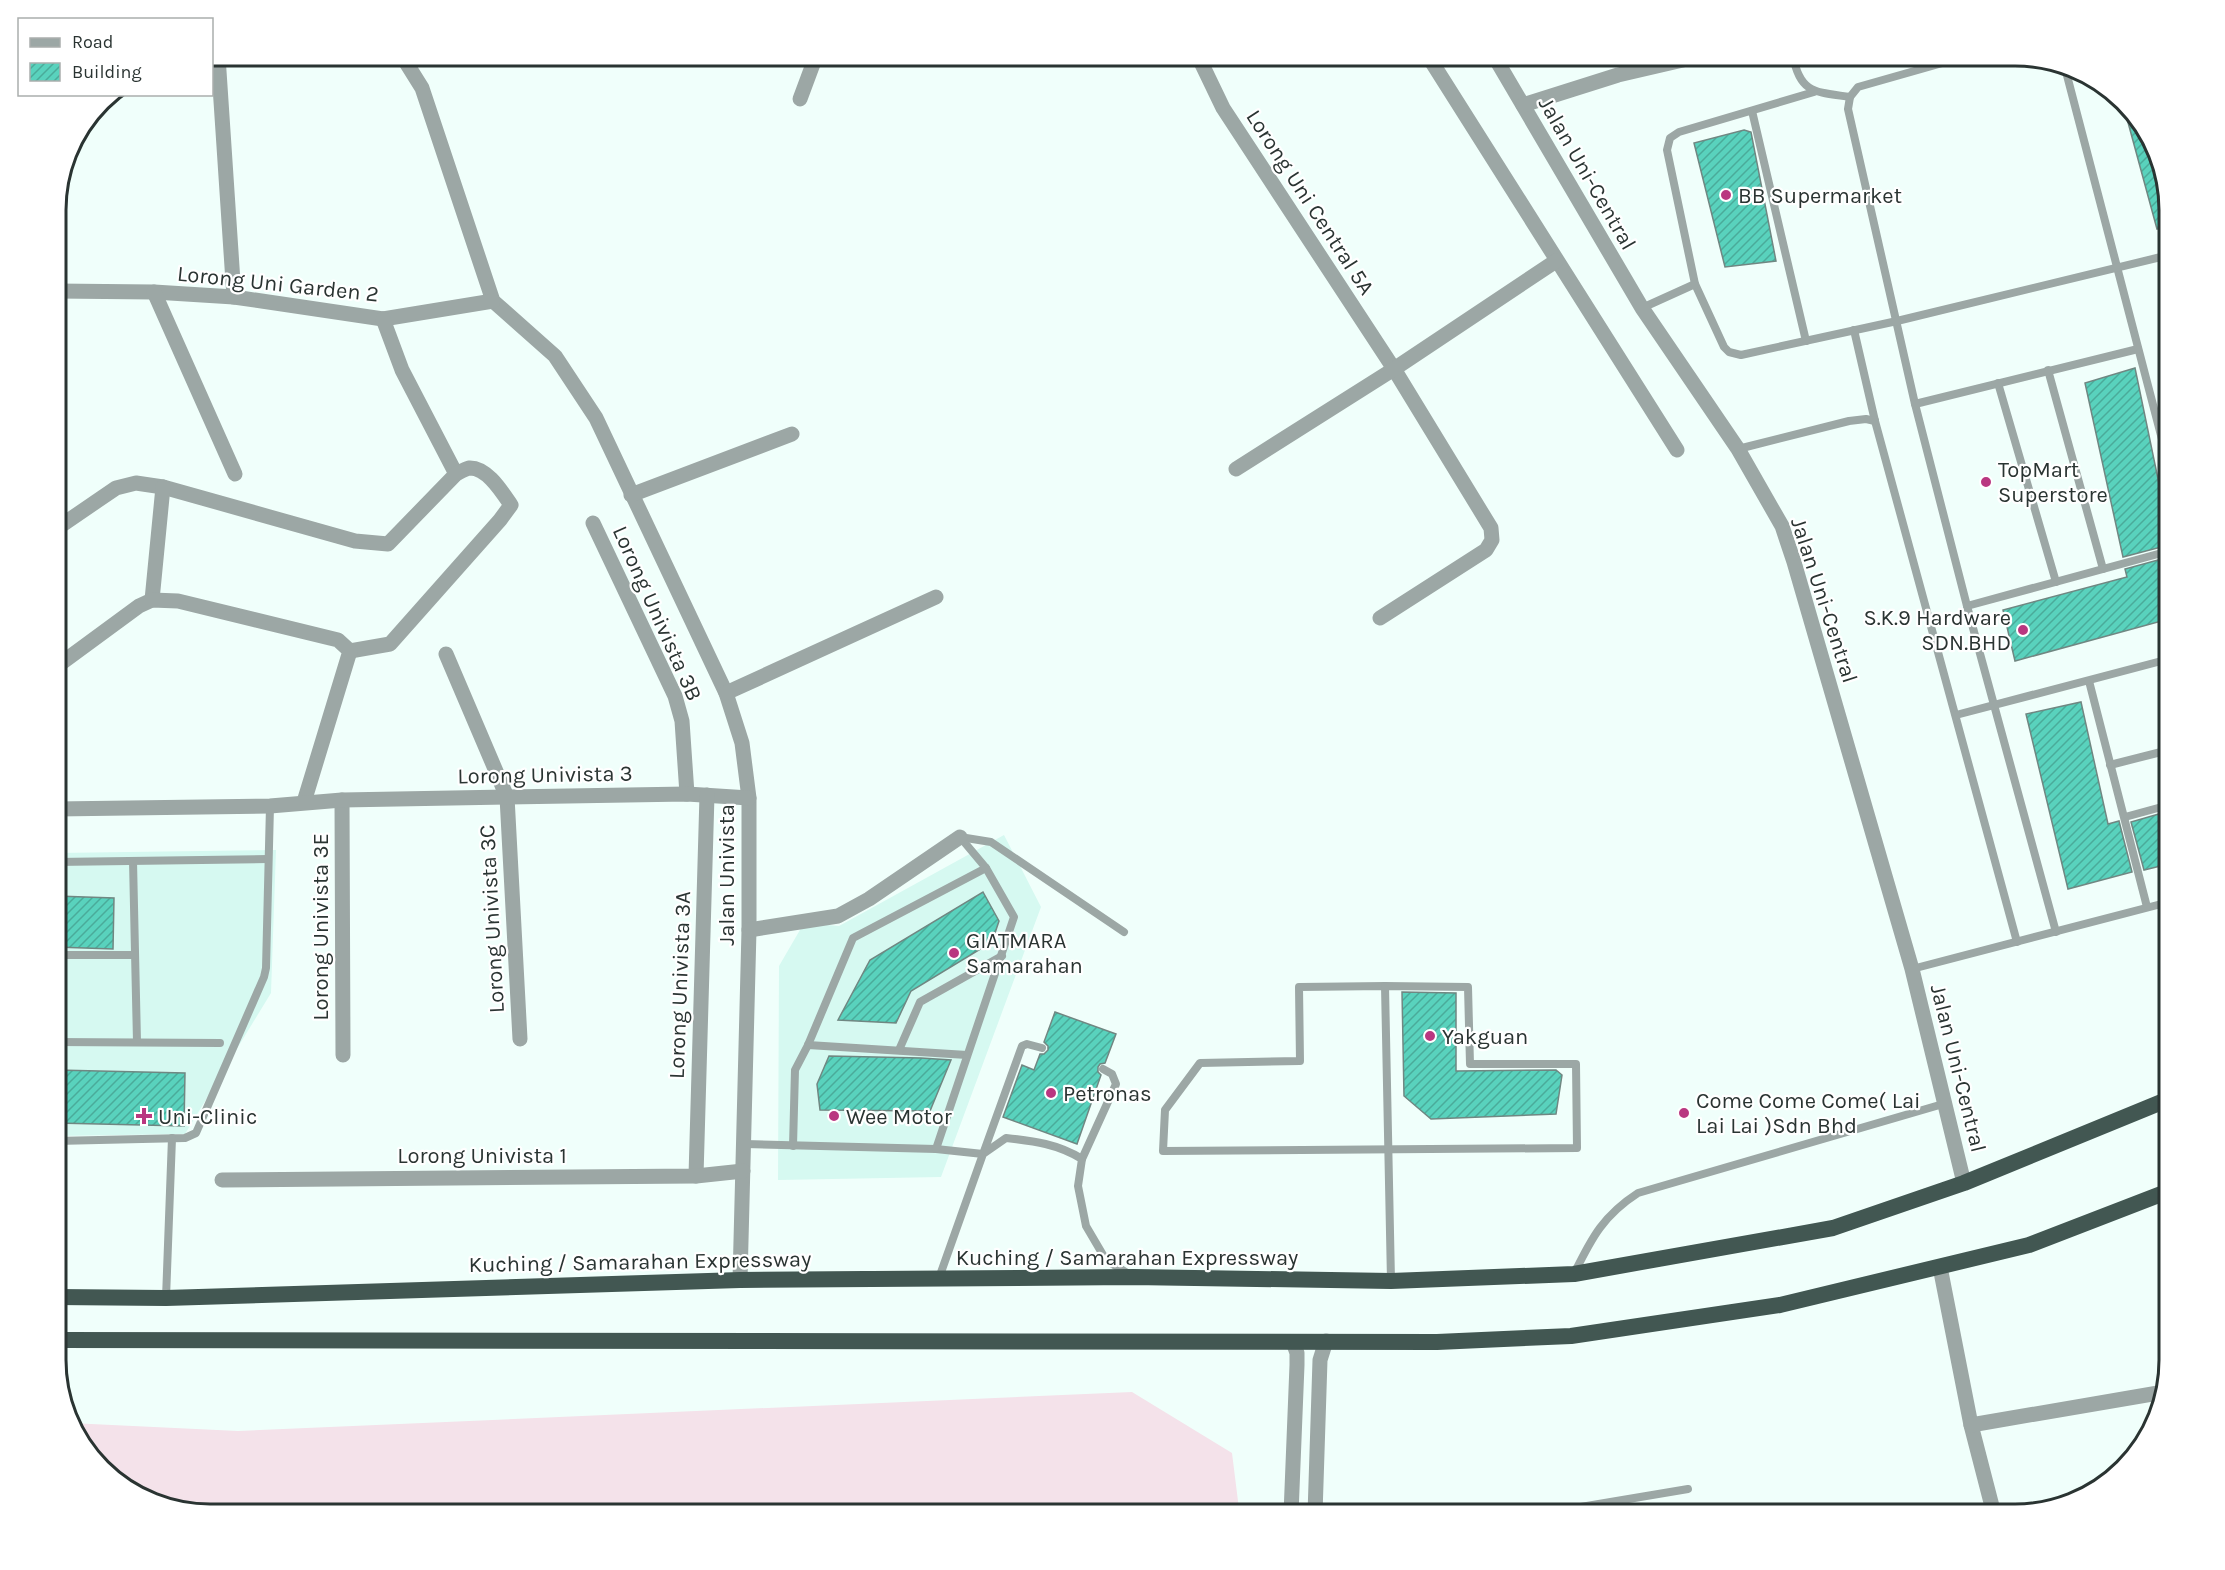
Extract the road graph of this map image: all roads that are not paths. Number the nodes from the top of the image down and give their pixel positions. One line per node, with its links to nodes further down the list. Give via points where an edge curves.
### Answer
1 (219, 66): 22 (street)
2 (408, 66): 23 (street, via 422,88)
3 (812, 66): 13 (street)
4 (1203, 66): 30 (street, Lorong Uni Central 5A, via 1223,108)
5 (1434, 66): 17 (street)
6 (1500, 66): 14 (street, Jalan Uni-Central)
7 (1657, 66): 14 (street)
8 (1796, 66): 11 (lane, via 1799,78)
9 (1932, 66): 12 (lane, via 1858,87)
10 (2067, 76): 18 (lane)
11 (1814, 92): 12 (lane); 15 (lane)
12 (1850, 97): 26 (lane, via 1848,109)
13 (800, 99)
14 (1523, 105): 24 (street, Jalan Uni-Central)
15 (1752, 111): 19 (lane, via 1678,132 1670,138 1667,150); 28 (lane)
16 (2159, 257): 18 (lane)
17 (1556, 261): 30 (street); 38 (street)
18 (2116, 268): 26 (lane); 29 (lane)
19 (1695, 284): 24 (lane); 28 (lane, via 1728,352 1741,355)
20 (66, 291): 21 (street, Lorong Uni Garden 2)
21 (154, 292): 22 (street, Lorong Uni Garden 2); 40 (street)
22 (234, 297): 25 (street, Lorong Uni Garden 2)
23 (493, 301): 25 (street, Lorong Uni Garden 2); 43 (street, Jalan Univista, via 555,356 596,418)
24 (1642, 308): 37 (street, Jalan Uni-Central)
25 (382, 319): 41 (street, via 402,370)
26 (1897, 321): 27 (lane); 33 (lane)
27 (1854, 330): 28 (lane); 34 (lane)
28 (1806, 341)
29 (2138, 349): 31 (lane); 35 (lane)
30 (1394, 369): 39 (street); 52 (street, Lorong Uni Central 5A, via 1491,528 1492,540 1486,550)
31 (2048, 370): 32 (lane); 47 (lane)
32 (1998, 383): 33 (lane); 48 (lane)
33 (1915, 404): 51 (lane)
34 (1875, 421): 37 (lane, via 1849,421); 60 (lane)
35 (2159, 428)
36 (792, 434): 43 (street)
37 (1738, 448): 87 (street, Jalan Uni-Central, via 1782,526)
38 (1677, 450)
39 (1236, 469)
40 (235, 474)
41 (456, 474): 42 (street, via 388,544 355,541); 53 (street, via 468,468 482,470 511,505 390,644)
42 (164, 487): 44 (street, via 136,483 116,488); 50 (street)
43 (631, 495): 58 (street, Jalan Univista)
44 (66, 522)
45 (593, 523): 63 (street, Lorong Univista 3B, via 675,696 682,721)
46 (2159, 554): 47 (lane)
47 (2103, 569): 48 (lane)
48 (2056, 582): 51 (lane)
49 (936, 597): 58 (street)
50 (152, 600): 53 (street, via 178,601 338,639); 55 (street)
51 (1967, 606): 59 (lane)
52 (1380, 618)
53 (350, 651): 68 (street)
54 (446, 654): 65 (street)
55 (66, 660)
56 (2159, 662): 57 (lane)
57 (2089, 681): 59 (lane); 62 (lane)
58 (726, 693): 66 (street, Jalan Univista, via 742,743)
59 (1994, 705): 60 (lane); 82 (lane)
60 (1956, 715): 83 (lane)
61 (2159, 753): 62 (lane)
62 (2110, 765): 72 (lane)
63 (687, 794): 64 (street, Lorong Univista 3); 65 (street, Lorong Univista 3)
64 (707, 795): 66 (street, Lorong Univista 3); 110 (street, Lorong Univista 3A)
65 (507, 797): 67 (street, Lorong Univista 3); 89 (street, Lorong Univista 3C)
66 (749, 798): 80 (street, Jalan Univista)
67 (342, 800): 68 (street, Lorong Univista 3); 96 (street, Lorong Univista 3E)
68 (304, 802): 69 (street, Lorong Univista 3)
69 (270, 806): 71 (street, Lorong Univista 3); 74 (lane)
70 (2159, 808): 72 (lane)
71 (66, 809)
72 (2125, 817): 79 (lane)
73 (960, 837): 77 (lane); 80 (street, via 838,916); 81 (lane, via 991,842)
74 (268, 859): 76 (lane); 101 (lane, via 264,976 196,1133)
75 (66, 861): 76 (lane)
76 (133, 861): 85 (lane)
77 (986, 868): 86 (lane, via 1014,917); 93 (lane, via 853,938)
78 (2159, 904): 79 (lane)
79 (2147, 907): 82 (lane)
80 (749, 930): 103 (street, Jalan Univista)
81 (1124, 932)
82 (2056, 932): 83 (lane)
83 (2018, 942): 87 (lane)
84 (66, 955): 85 (lane)
85 (135, 955): 91 (lane)
86 (1002, 956): 95 (lane, via 920,1002); 97 (lane)
87 (1912, 969): 99 (street, Jalan Uni-Central)
88 (1385, 986): 105 (lane); 105 (lane, via 1468,987 1470,1064 1576,1064 1577,1148); 105 (lane, via 1299,987 1300,1061 1200,1062 1165,1110 1162,1151)
89 (520, 1039)
90 (66, 1042): 91 (lane)
91 (137, 1042): 92 (lane)
92 (220, 1043)
93 (808, 1045): 95 (lane); 104 (lane, via 795,1070)
94 (1042, 1048): 107 (lane, via 1022,1046)
95 (898, 1050): 97 (lane)
96 (343, 1055)
97 (967, 1055): 106 (lane)
98 (1103, 1069): 108 (lane, via 1112,1074 1116,1084)
99 (1943, 1104): 112 (street, Jalan Uni-Central); 115 (lane, via 1638,1193 1607,1216 1593,1234)
100 (2159, 1104): 112 (highway, Kuching / Samarahan Expressway)
101 (172, 1138): 102 (lane); 121 (lane)
102 (66, 1141)
103 (745, 1144): 104 (lane); 109 (street, Jalan Univista)
104 (793, 1146): 106 (lane)
105 (1387, 1148): 119 (lane)
106 (936, 1149): 107 (lane)
107 (983, 1154): 108 (lane, via 1006,1138 1048,1143); 117 (lane)
108 (1082, 1159): 116 (lane, via 1078,1185 1086,1226 1106,1260)
109 (742, 1171): 110 (street, Lorong Univista 1); 118 (street, Jalan Univista)
110 (696, 1176): 111 (street, Lorong Univista 1)
111 (222, 1180)
112 (1964, 1183): 115 (highway, Kuching / Samarahan Expressway, via 1833,1228)
113 (2159, 1195): 114 (highway, via 2029,1245)
114 (1940, 1267): 123 (highway, via 1780,1305 1571,1336 1437,1342); 126 (street)
115 (1574, 1274): 119 (highway, Kuching / Samarahan Expressway)
116 (1133, 1277): 117 (highway, Kuching / Samarahan Expressway); 119 (highway, Kuching / Samarahan Expressway)
117 (938, 1279): 118 (highway, Kuching / Samarahan Expressway)
118 (740, 1280): 121 (highway, Kuching / Samarahan Expressway)
119 (1391, 1281)
120 (66, 1297): 121 (highway, Kuching / Samarahan Expressway)
121 (166, 1298)
122 (66, 1340): 124 (highway)
123 (1326, 1341): 124 (highway); 129 (street, via 1320,1360)
124 (1293, 1342): 128 (street, via 1298,1365)
125 (2155, 1394): 126 (street)
126 (1971, 1425): 131 (street)
127 (1688, 1489): 130 (lane)
128 (1292, 1504)
129 (1315, 1504)
130 (1602, 1504)
131 (1991, 1504)

